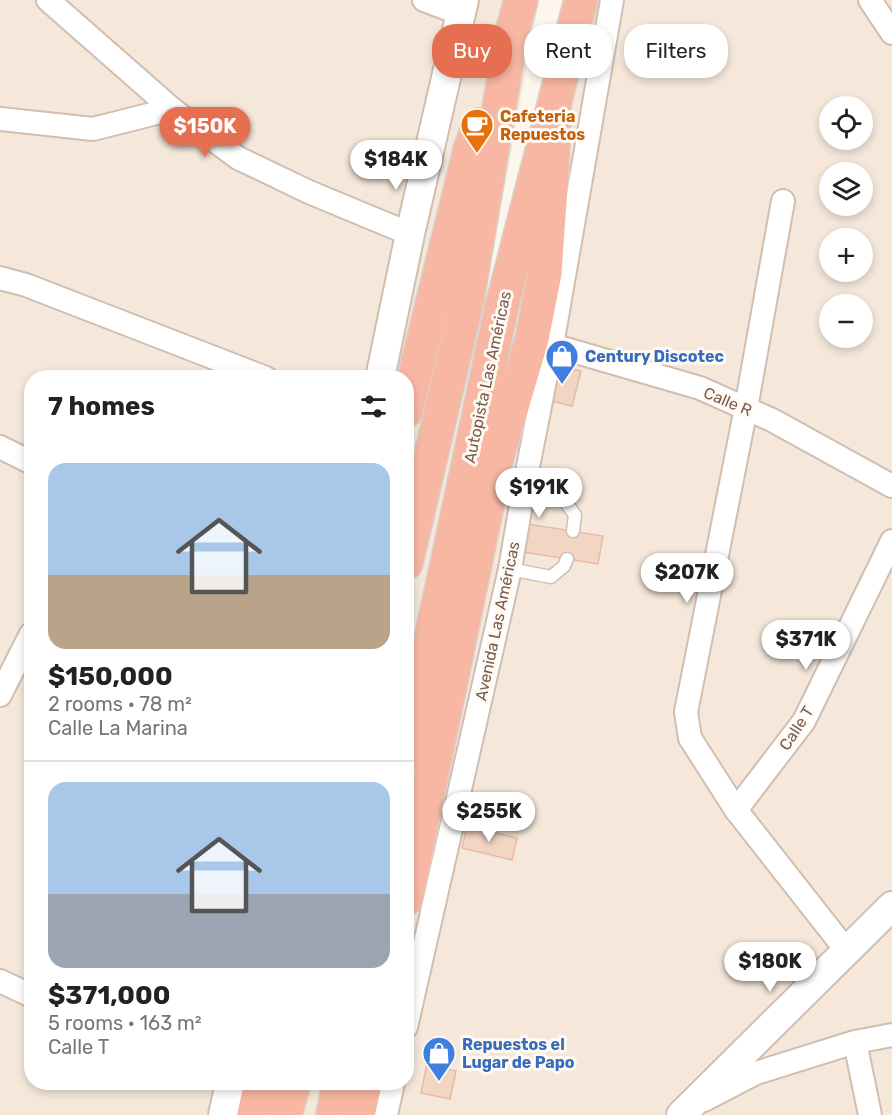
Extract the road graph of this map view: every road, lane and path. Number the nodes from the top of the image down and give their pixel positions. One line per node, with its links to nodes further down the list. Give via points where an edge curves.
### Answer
1 (48, 0): 13 (street)
2 (424, 0): 7 (street)
3 (521, 0): 8 (highway)
4 (581, 0): 12 (highway, Autopista Las Américas)
5 (612, 0): 18 (street, Avenida Las Américas)
6 (870, 0): 9 (street)
7 (463, 7): 16 (street)
8 (512, 32)
9 (892, 33)
10 (496, 78): 21 (highway, via 470,150)
11 (504, 78): 27 (highway, via 467,301)
12 (554, 106): 34 (highway, Autopista Las Américas, via 502,306); 36 (highway, via 545,273 532,339 497,457)
13 (172, 109): 14 (street, via 93,129); 16 (street, via 238,158)
14 (0, 119)
15 (783, 201): 22 (street)
16 (410, 234): 20 (street)
17 (0, 278): 19 (street)
18 (552, 345): 22 (street, Calle R, via 700,388); 26 (street, Avenida Las Américas)
19 (245, 370)
20 (382, 370)
21 (414, 378)
22 (746, 408): 25 (street, Calle R); 35 (street, via 686,712 690,738)
23 (0, 447): 24 (street)
24 (24, 459)
25 (892, 486)
26 (524, 487): 28 (lane, via 564,500 575,515); 31 (street, Avenida Las Américas)
27 (414, 529)
28 (573, 531)
29 (892, 541): 35 (street, Calle T, via 804,721)
30 (567, 559): 31 (lane, via 551,577)
31 (510, 568): 40 (street, Avenida Las Américas)
32 (24, 648): 33 (street)
33 (0, 695)
34 (414, 718)
35 (736, 810): 38 (street)
36 (414, 860)
37 (892, 906): 38 (street)
38 (846, 950): 50 (street)
39 (0, 981): 41 (street)
40 (414, 991)
41 (24, 992)
42 (892, 1035): 43 (street)
43 (855, 1042): 50 (street, via 756,1074); 57 (street)
44 (228, 1090): 51 (street)
45 (259, 1090): 52 (highway)
46 (292, 1090): 53 (highway)
47 (338, 1090): 54 (highway)
48 (364, 1090): 55 (highway)
49 (391, 1090): 56 (street)
50 (685, 1111)
51 (223, 1115)
52 (254, 1115)
53 (285, 1115)
54 (333, 1115)
55 (358, 1115)
56 (386, 1115)
57 (870, 1115)

